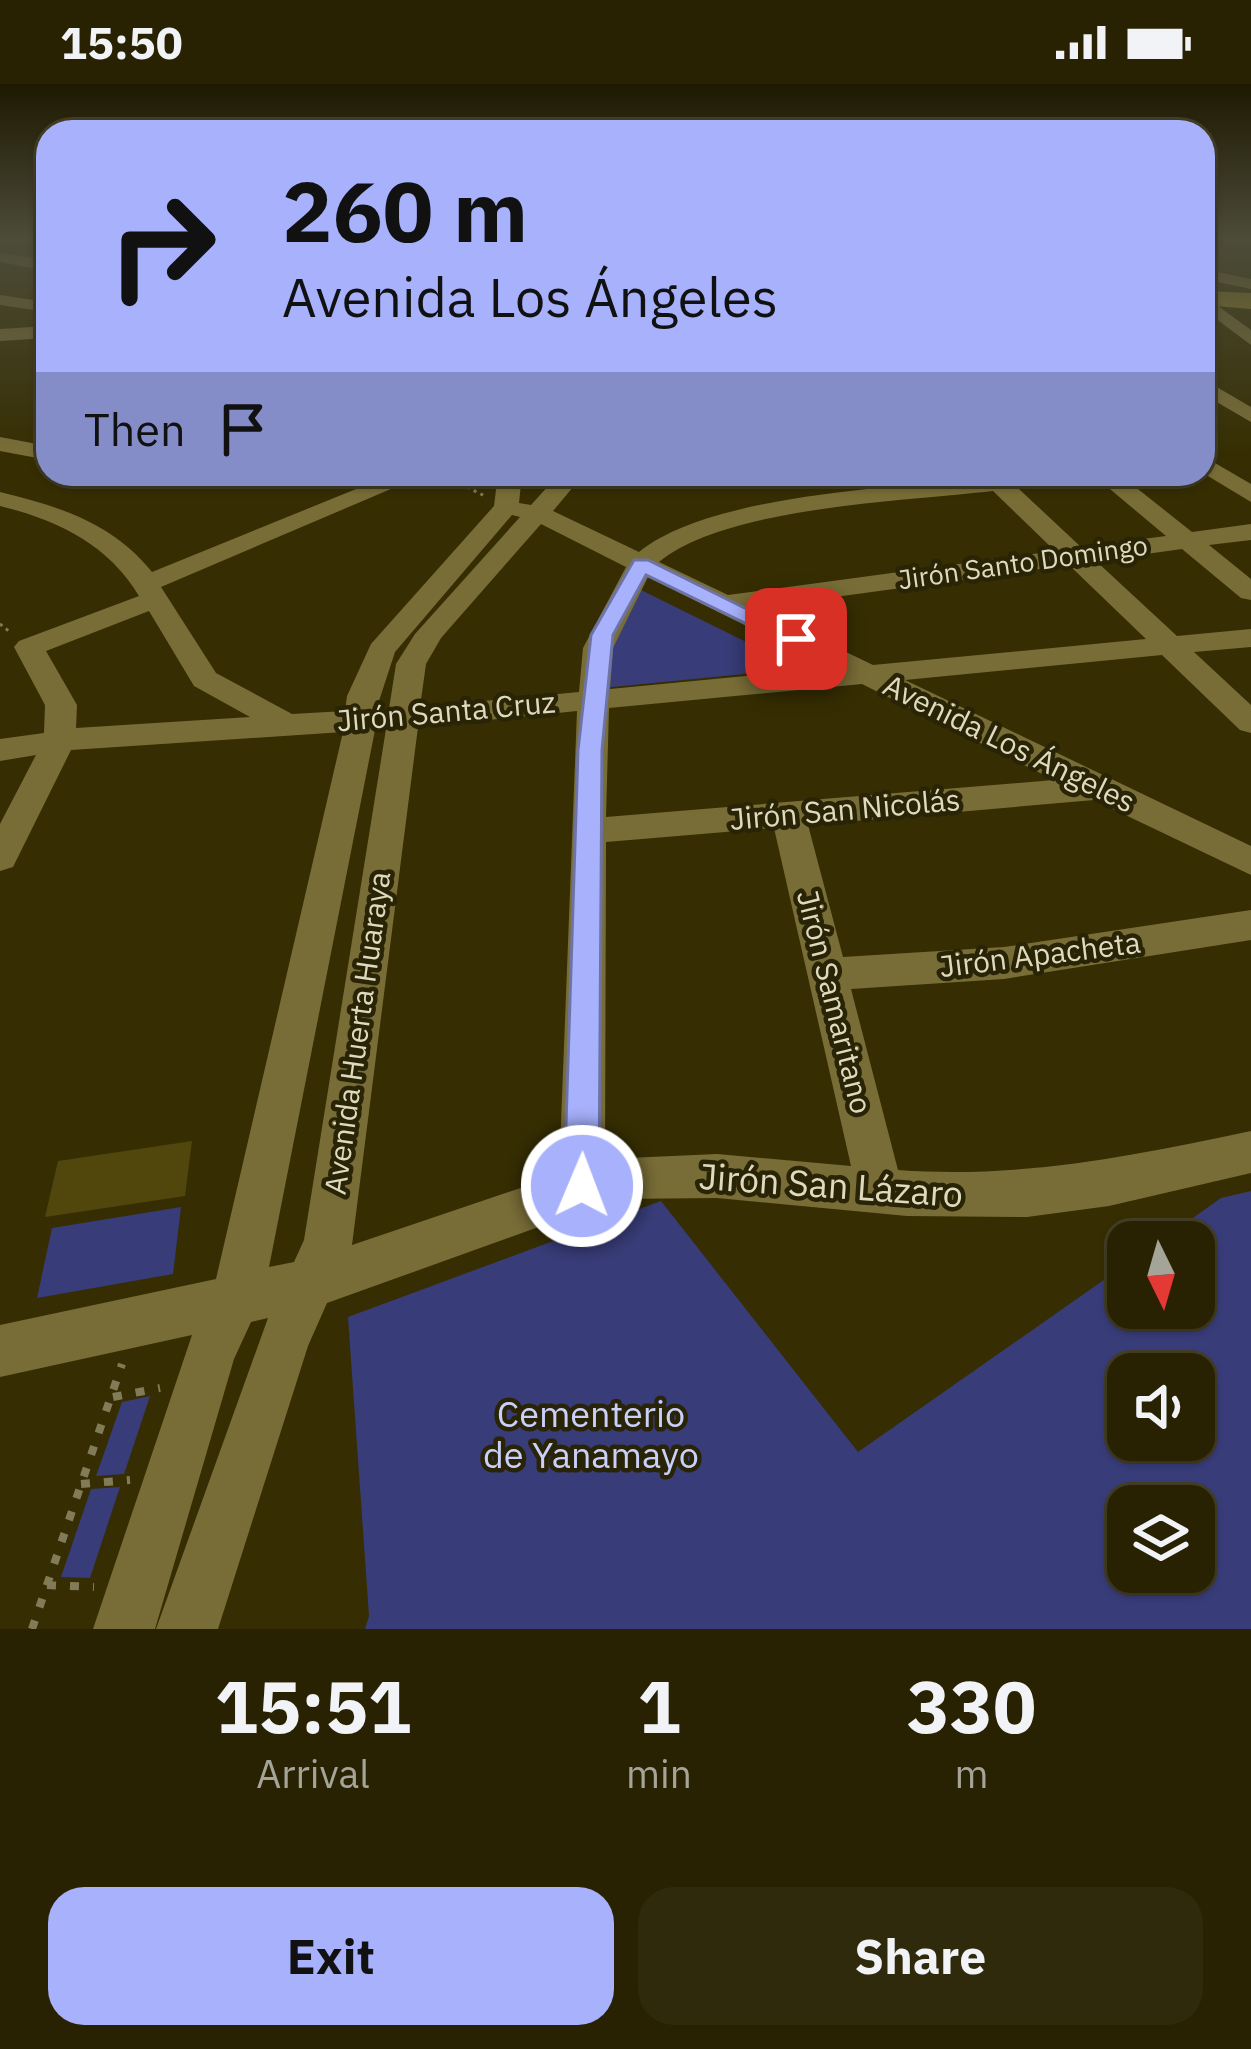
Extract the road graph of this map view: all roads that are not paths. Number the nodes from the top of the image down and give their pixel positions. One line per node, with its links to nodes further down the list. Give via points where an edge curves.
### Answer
1 (1216, 310): 4 (street)
2 (36, 333): 3 (street)
3 (0, 335)
4 (1251, 339)
5 (1215, 392): 6 (street)
6 (1245, 408)
7 (3, 446): 8 (street)
8 (36, 451)
9 (1215, 471): 14 (street)
10 (387, 486): 21 (street)
11 (944, 486): 20 (street, via 740,519 673,542)
12 (1002, 486): 19 (street)
13 (1120, 486): 18 (street)
14 (1251, 496)
15 (518, 498): 20 (street, Avenida Los Ángeles); 28 (street, Avenida Huerta Huaraya, via 422,644); 29 (street, Avenida Huerta Huaraya, via 385,643 362,696)
16 (0, 499): 21 (street, via 96,534 130,561)
17 (1251, 532): 18 (street, Jirón Santo Domingo)
18 (1190, 540): 19 (street, Jirón Santo Domingo); 22 (street)
19 (1075, 555): 23 (street, Jirón Santo Domingo); 25 (street)
20 (641, 565): 23 (street, Avenida Los Ángeles); 27 (street, via 602,635)
21 (149, 592): 30 (street, via 205,679); 32 (street, via 29,646 61,705)
22 (1251, 592)
23 (724, 604): 26 (street, Avenida Los Ángeles)
24 (1251, 638): 25 (street, Jirón Santa Cruz)
25 (1166, 645): 26 (street, Jirón Santa Cruz); 31 (street)
26 (867, 674): 27 (street, Jirón Santa Cruz); 34 (street, Avenida Los Ángeles)
27 (597, 699): 28 (street, Jirón Santa Cruz); 36 (street)
28 (405, 718): 29 (street, Jirón Santa Cruz); 44 (street, Avenida Huerta Huaraya, via 328,1243)
29 (361, 720): 30 (street, Jirón Santa Cruz); 45 (street, Avenida Huerta Huaraya)
30 (285, 723): 32 (street, Jirón Santa Cruz)
31 (1251, 723)
32 (60, 740): 33 (street, Jirón Santa Cruz); 37 (street)
33 (0, 750)
34 (1100, 788): 35 (street, Jirón San Nicolás); 38 (street, Avenida Los Ángeles)
35 (788, 814): 36 (street, Jirón San Nicolás); 40 (street, Jirón Samaritano)
36 (590, 831): 42 (street)
37 (0, 857)
38 (1251, 862)
39 (1251, 925): 40 (street, Jirón Apacheta, via 1004,963)
40 (829, 974): 43 (street, Jirón Samaritano)
41 (1251, 1152): 43 (street, Jirón San Lázaro, via 1027,1194)
42 (582, 1186): 43 (street, Jirón San Lázaro, via 655,1173); 44 (street, Jirón San Lázaro)
43 (880, 1189)
44 (312, 1283): 45 (street, Jirón San Lázaro); 48 (street, Avenida Huerta Huaraya, via 283,1344)
45 (234, 1301): 46 (street, Jirón San Lázaro); 47 (street, Avenida Huerta Huaraya, via 209,1356)
46 (0, 1351)
47 (124, 1629)
48 (187, 1629)

